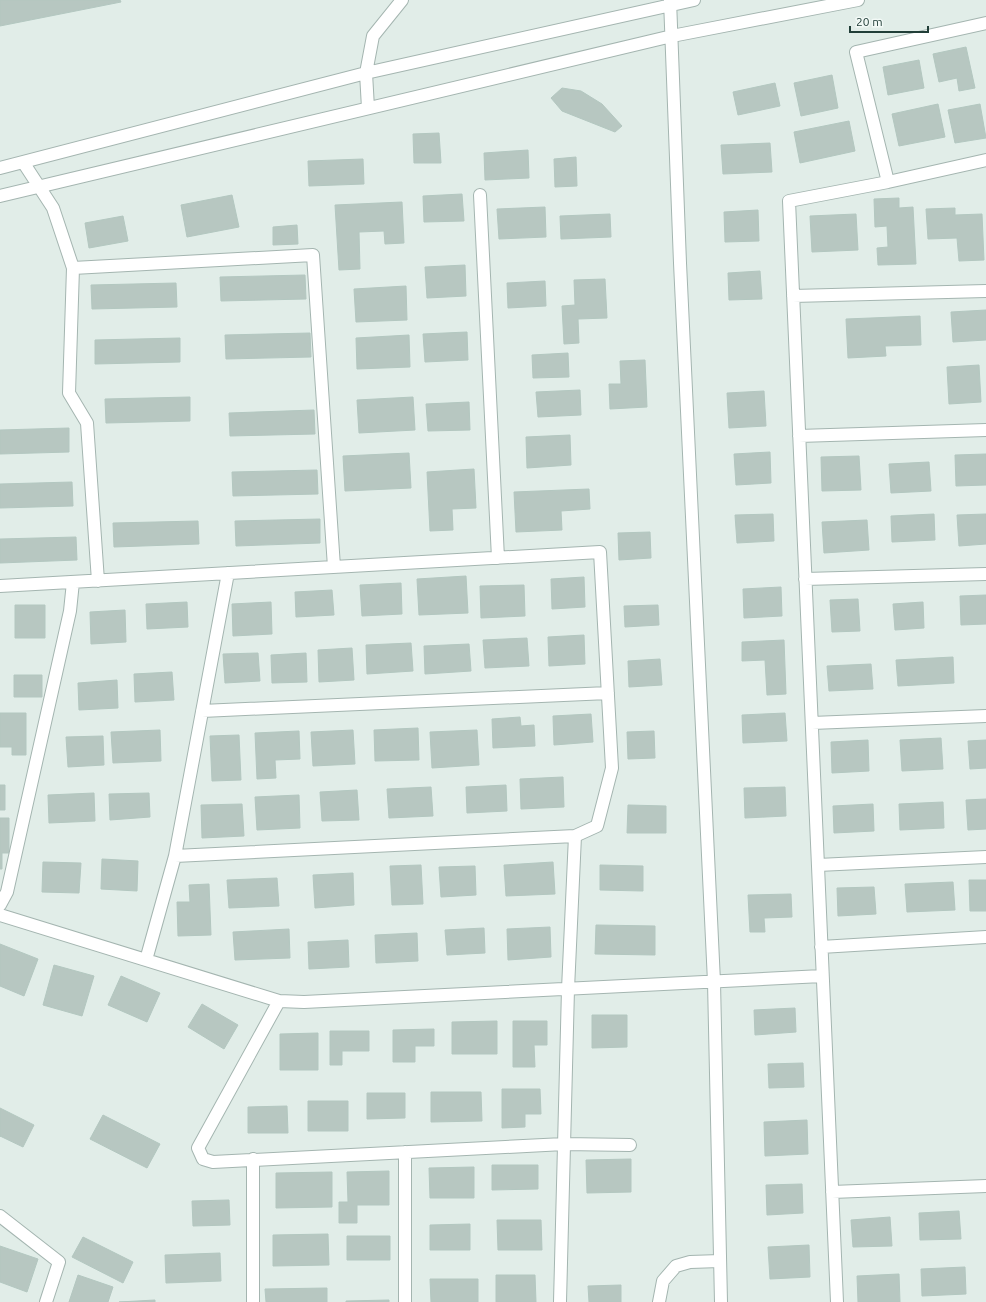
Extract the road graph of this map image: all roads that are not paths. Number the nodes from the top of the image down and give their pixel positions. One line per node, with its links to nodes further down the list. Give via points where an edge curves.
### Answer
1 (402, 0): 7 (street, via 373,36)
2 (694, 0): 4 (street)
3 (858, 0): 6 (street)
4 (671, 3): 6 (street); 7 (street)
5 (986, 23): 12 (street, via 856,52)
6 (672, 36): 8 (street); 43 (street, via 680,263)
7 (366, 73): 8 (street); 10 (street)
8 (368, 108): 13 (street)
9 (986, 160): 12 (street)
10 (23, 162): 11 (street); 13 (street)
11 (0, 168)
12 (888, 182): 18 (street, via 789,201)
13 (39, 186): 15 (street); 16 (street, via 53,208)
14 (480, 195): 21 (street)
15 (0, 196)
16 (72, 268): 22 (street, via 313,255); 26 (street, via 69,393 87,423)
17 (986, 291): 18 (street)
18 (793, 296): 20 (street)
19 (986, 430): 20 (street)
20 (799, 436): 25 (street)
21 (498, 558): 22 (street); 29 (street, via 600,552)
22 (334, 567): 23 (street)
23 (228, 573): 26 (street); 30 (street)
24 (986, 574): 25 (street)
25 (805, 580): 32 (street)
26 (98, 581): 27 (street)
27 (73, 582): 28 (street); 37 (street, via 70,611 7,892)
28 (0, 586)
29 (608, 694): 30 (street); 33 (street, via 612,768 597,826)
30 (202, 711): 34 (street)
31 (986, 716): 32 (street)
32 (812, 723): 36 (street)
33 (575, 836): 34 (street); 44 (street)
34 (175, 856): 41 (street)
35 (986, 857): 36 (street)
36 (818, 865): 40 (street)
37 (0, 905)
38 (0, 915): 41 (street)
39 (986, 937): 40 (street)
40 (821, 947): 42 (street)
41 (146, 960): 45 (street)
42 (822, 976): 43 (street); 51 (street)
43 (714, 982): 44 (street); 53 (street)
44 (568, 990): 45 (street); 46 (street)
45 (279, 1001): 49 (street, via 198,1148 203,1159 213,1162)
46 (564, 1144): 47 (street); 48 (street); 57 (street)
47 (630, 1145)
48 (405, 1152): 49 (street); 56 (street)
49 (253, 1159): 55 (street)
50 (986, 1186): 51 (street)
51 (832, 1192): 60 (street)
52 (0, 1216): 54 (street, via 59,1262)
53 (720, 1261): 58 (street, via 690,1262 676,1266 663,1281); 59 (street)
54 (46, 1302)
55 (253, 1302)
56 (405, 1302)
57 (560, 1302)
58 (659, 1302)
59 (721, 1302)
60 (837, 1302)

